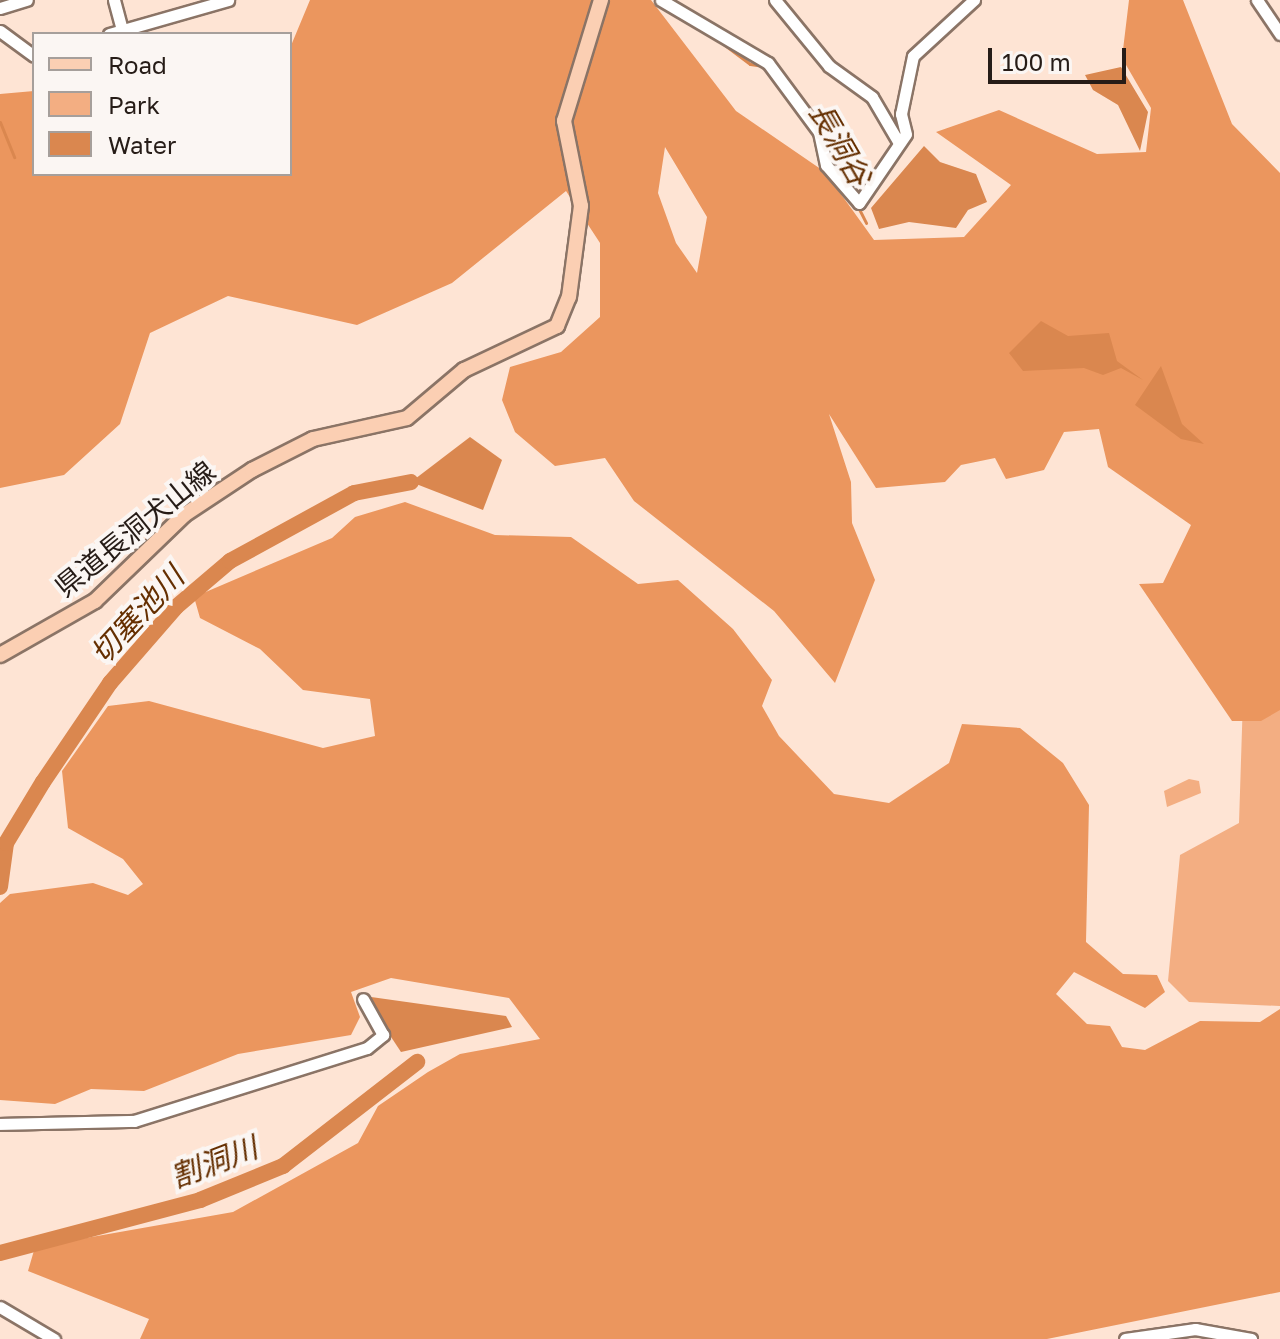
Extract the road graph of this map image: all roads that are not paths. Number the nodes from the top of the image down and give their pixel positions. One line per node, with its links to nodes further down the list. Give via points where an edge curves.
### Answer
1 (27, 0): 9 (street)
2 (114, 0): 10 (street)
3 (228, 0): 10 (street)
4 (601, 0): 16 (main road, 県道長洞犬山線, via 564,126 581,206 569,297 552,330 464,370 407,418 313,439 252,470 184,515 95,601)
5 (661, 0): 15 (street, via 768,63 819,132 826,165 859,203)
6 (775, 0): 15 (street, via 829,66 872,97)
7 (974, 0): 15 (street, via 913,56)
8 (1257, 0): 13 (street)
9 (0, 8)
10 (122, 30): 12 (street)
11 (0, 31): 14 (street)
12 (116, 32)
13 (1280, 34)
14 (32, 55)
15 (899, 143)
16 (0, 655)
17 (363, 999): 18 (street, via 383,1035 367,1048 134,1121)
18 (0, 1124)
19 (0, 1307): 20 (street)
20 (54, 1339)
21 (1125, 1339): 22 (street, via 1184,1329)
22 (1251, 1339)

